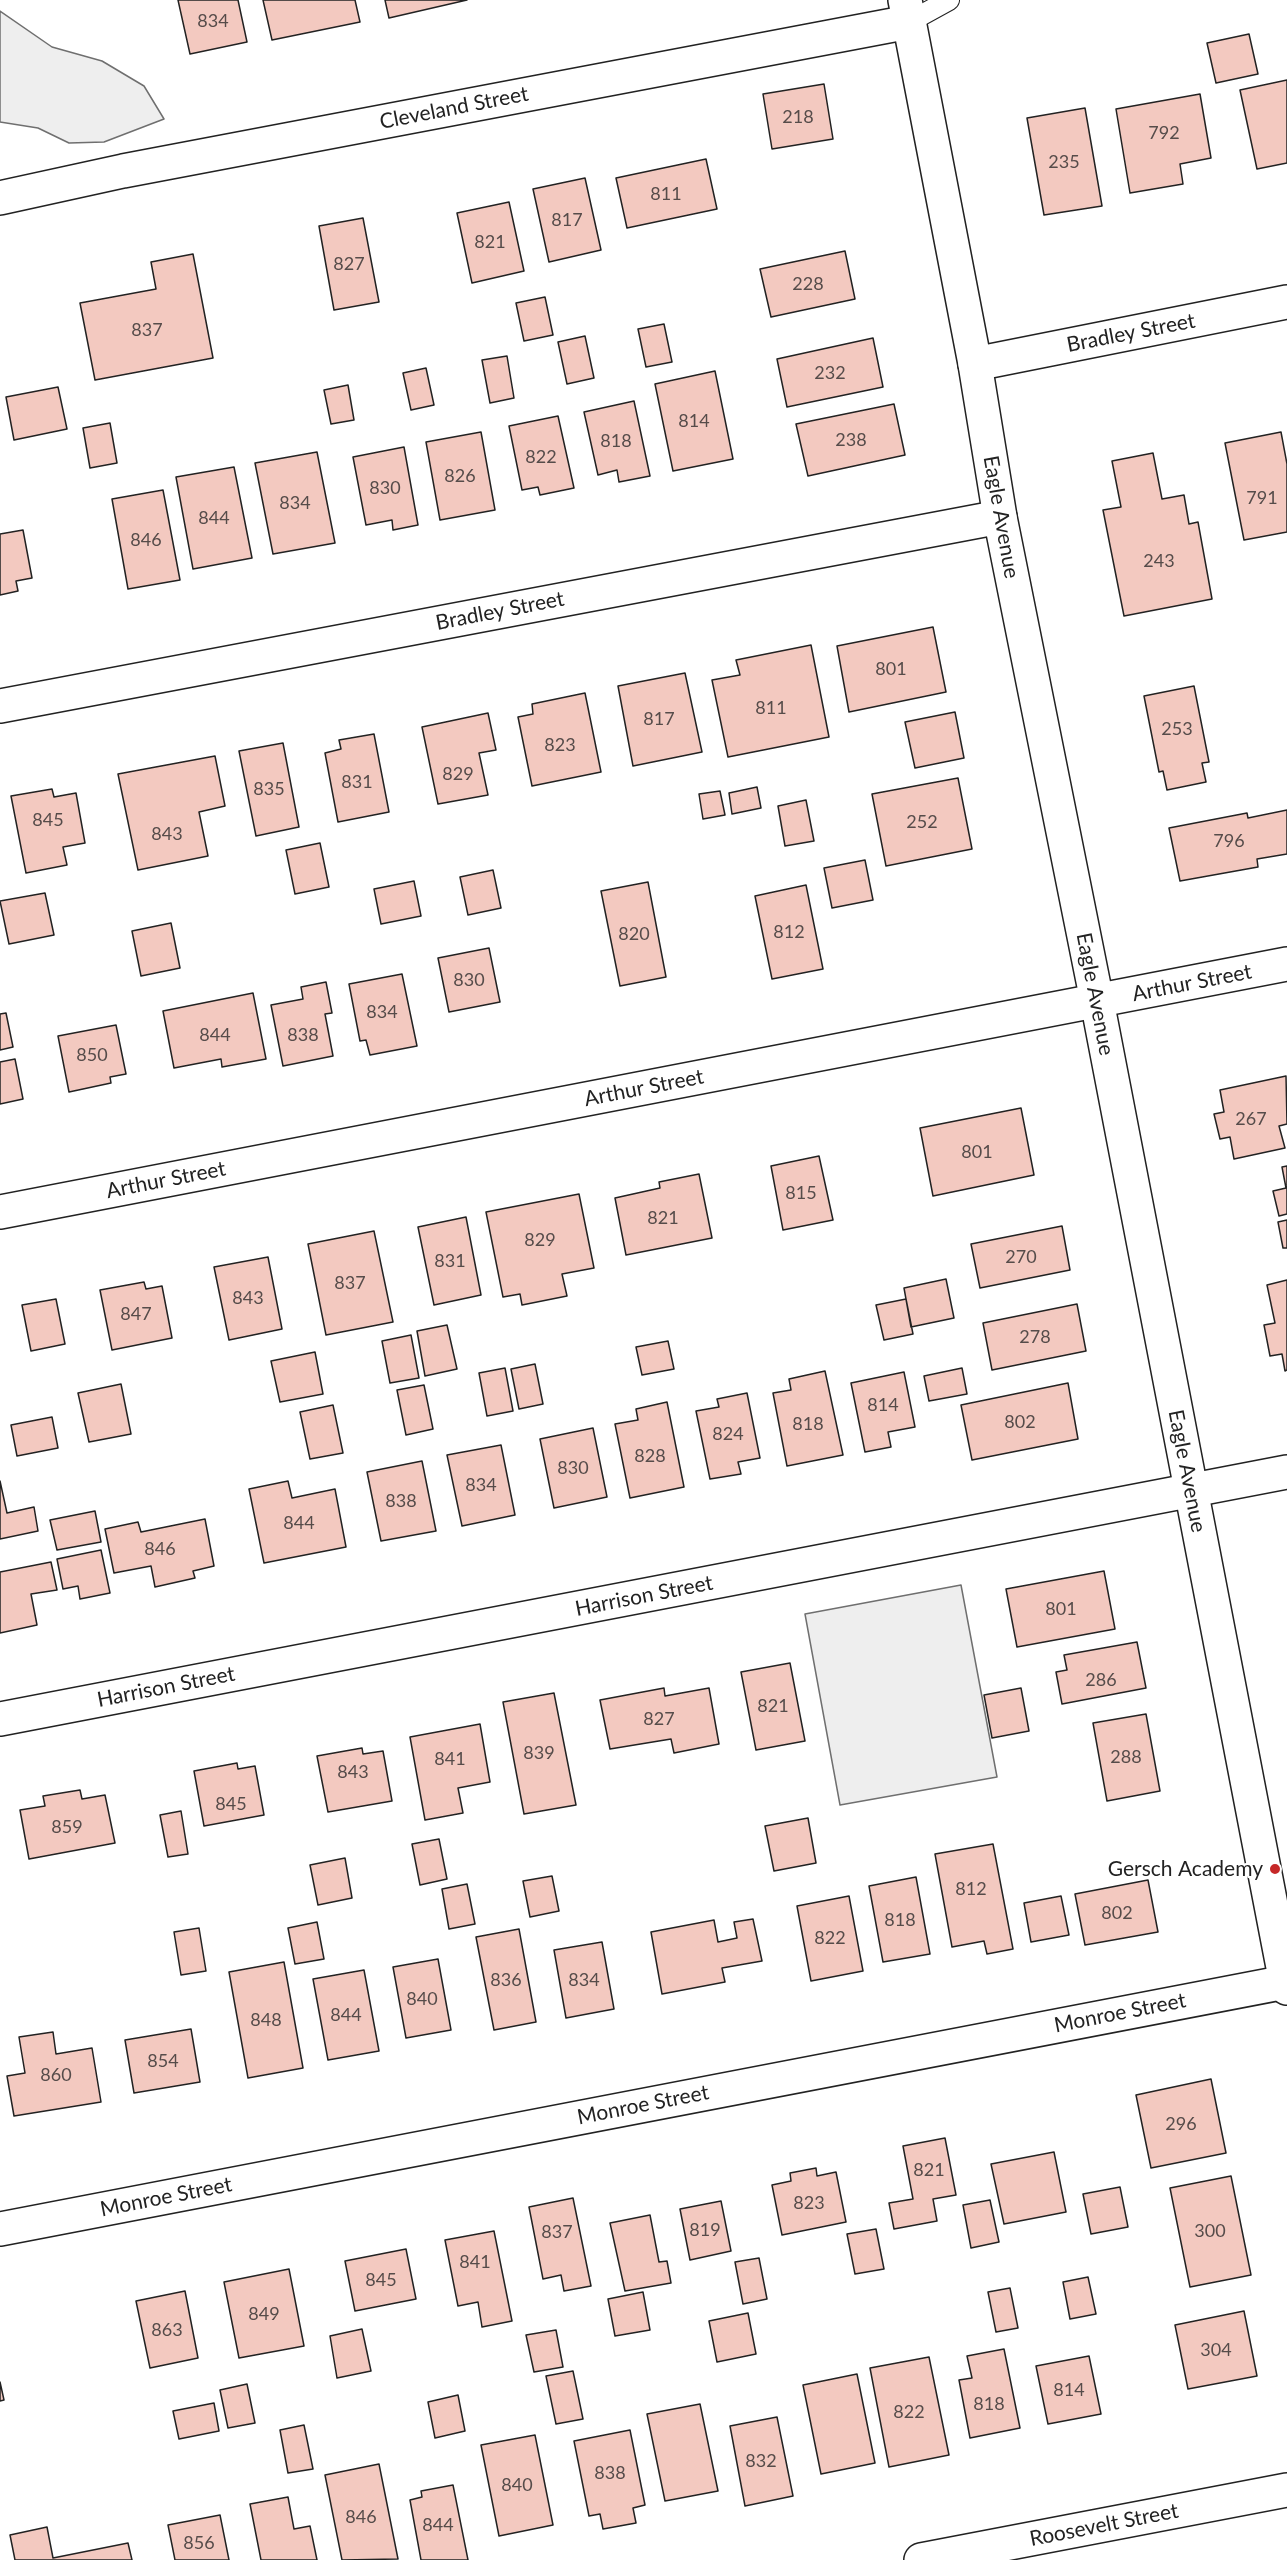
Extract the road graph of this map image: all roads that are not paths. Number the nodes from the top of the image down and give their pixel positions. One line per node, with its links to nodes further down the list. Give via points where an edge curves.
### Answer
1 (949, 0): 2 (lane)
2 (907, 11): 3 (street, Cleveland Street); 5 (street, Eagle Avenue)
3 (0, 198)
4 (1287, 302): 5 (street, Bradley Street)
5 (975, 364): 6 (street, Eagle Avenue)
6 (1000, 517): 7 (street, Bradley Street); 9 (street, Eagle Avenue)
7 (0, 705)
8 (1287, 964): 9 (street, Arthur Street)
9 (1096, 1001): 10 (street, Arthur Street); 12 (street, Eagle Avenue)
10 (0, 1212)
11 (1287, 1472): 12 (street, Harrison Street)
12 (1191, 1491): 13 (street, Harrison Street); 14 (street, Eagle Avenue)
13 (0, 1719)
14 (1286, 1985): 15 (street, Monroe Street)
15 (0, 2229)
16 (1287, 2490): 17 (street, Roosevelt Street)
17 (921, 2560)

